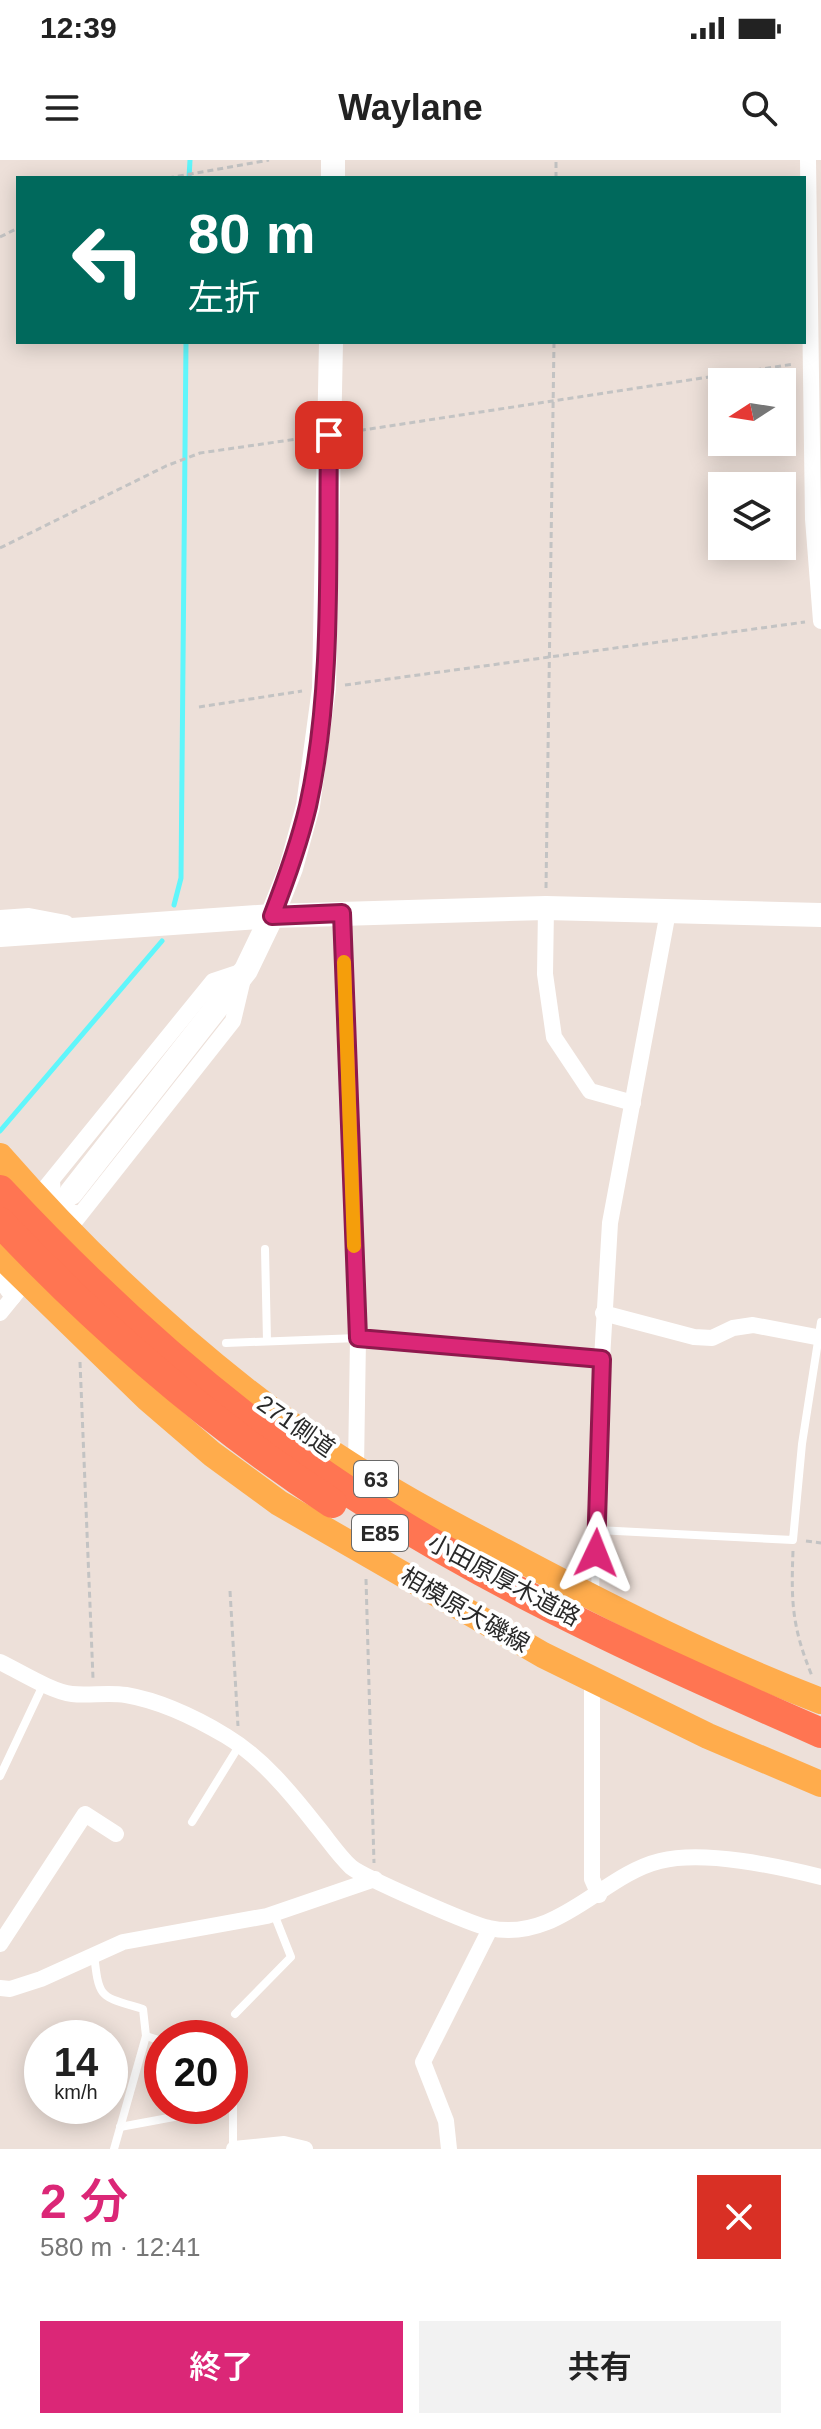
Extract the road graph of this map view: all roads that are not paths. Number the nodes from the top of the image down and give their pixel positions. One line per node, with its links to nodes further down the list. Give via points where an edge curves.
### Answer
1 (808, 160): 3 (street, via 813,519)
2 (331, 344): 8 (street, via 324,688 308,806)
3 (821, 620)
4 (546, 908): 5 (street); 6 (street); 12 (street, via 545,974 554,1037 590,1091)
5 (668, 912): 7 (street); 12 (street)
6 (342, 913): 8 (street); 23 (street)
7 (821, 915)
8 (272, 916): 10 (street); 15 (street, via 246,970)
9 (0, 918): 10 (street, via 29,916)
10 (98, 928): 11 (street)
11 (0, 935)
12 (633, 1103): 21 (street, via 610,1223)
13 (0, 1156): 15 (main road, 271側道 / 63)
14 (0, 1190): 36 (highway, 小田原厚木道路 / E85, via 62,1256 176,1361 275,1440 356,1495 566,1615)
15 (62, 1203): 27 (main road, 271側道 / 63, via 189,1343 248,1392)
16 (0, 1222): 38 (highway, 小田原厚木道路 / E85, via 164,1380 266,1460 346,1513 561,1634)
17 (265, 1249): 24 (lane)
18 (0, 1255): 19 (main road, 相模原大磯線)
19 (13, 1286): 20 (street); 33 (main road, 相模原大磯線, via 82,1336 212,1454 279,1503)
20 (0, 1313)
21 (603, 1313): 22 (street, via 694,1337 712,1338 753,1325); 26 (street)
22 (820, 1333): 28 (lane, via 793,1540)
23 (358, 1338): 24 (lane); 26 (street); 27 (street)
24 (267, 1341): 25 (lane)
25 (226, 1343)
26 (602, 1359): 28 (lane)
27 (356, 1467): 29 (main road, 271側道 / 63)
28 (597, 1530): 29 (lane)
29 (594, 1599): 35 (main road, 271側道 / 63, via 735,1666)
30 (0, 1662): 31 (street)
31 (22, 1673): 32 (street); 34 (street)
32 (0, 1675)
33 (592, 1679): 40 (main road, 相模原大磯線); 45 (street, via 592,1879)
34 (44, 1683): 37 (street, via 69,1694 126,1695 178,1711); 39 (lane)
35 (818, 1694)
36 (821, 1733)
37 (239, 1746): 41 (lane); 44 (street, via 301,1806 352,1868)
38 (821, 1753)
39 (0, 1776)
40 (821, 1784)
41 (192, 1822)
42 (116, 1834): 48 (street, via 85,1814)
43 (821, 1877): 45 (street, via 769,1864 662,1861 636,1869)
44 (375, 1879): 46 (street); 47 (street)
45 (599, 1895): 47 (street, via 528,1928)
46 (274, 1914): 49 (street, via 123,1942); 51 (lane, via 291,1957)
47 (490, 1929): 58 (street, via 423,2062 446,2121)
48 (0, 1944)
49 (94, 1954): 50 (street, via 41,1979); 52 (lane, via 98,1988 106,1998 143,2009)
50 (0, 1988)
51 (235, 2014)
52 (144, 2020)
53 (144, 2043): 54 (lane)
54 (120, 2127): 55 (lane); 56 (lane, via 233,2106)
55 (114, 2149)
56 (234, 2149): 57 (street, via 284,2144)
57 (305, 2149)
58 (449, 2149)

